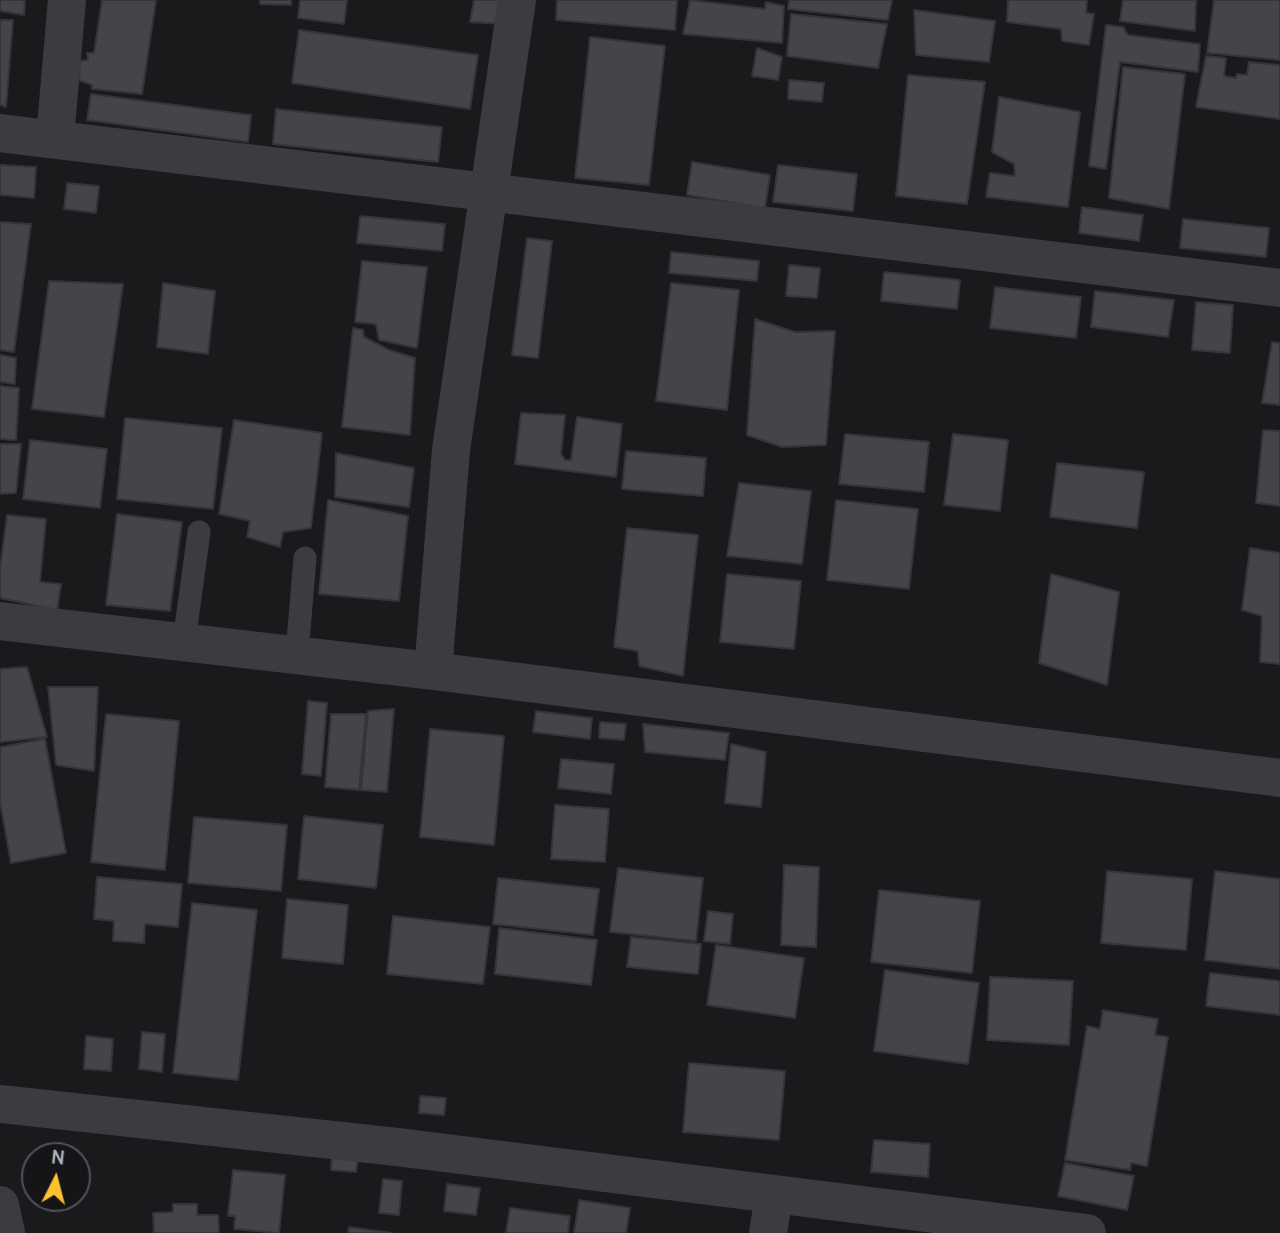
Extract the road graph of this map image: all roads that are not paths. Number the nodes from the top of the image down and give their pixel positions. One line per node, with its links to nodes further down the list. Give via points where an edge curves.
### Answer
1 (67, 0): 4 (street)
2 (517, 0): 5 (street)
3 (0, 133): 4 (street)
4 (55, 138): 5 (street)
5 (488, 190): 6 (street); 12 (street, via 451,450)
6 (1280, 288)
7 (199, 532): 10 (lane)
8 (305, 558): 11 (lane)
9 (0, 621): 10 (street)
10 (184, 642): 11 (street)
11 (297, 654): 12 (street)
12 (433, 671): 13 (street)
13 (1280, 778)
14 (0, 1104): 15 (street, via 397,1147)
15 (774, 1195): 17 (street); 19 (street)
16 (0, 1205): 18 (street)
17 (1033, 1230): 20 (street)
18 (6, 1233)
19 (768, 1233)
20 (1087, 1233)

